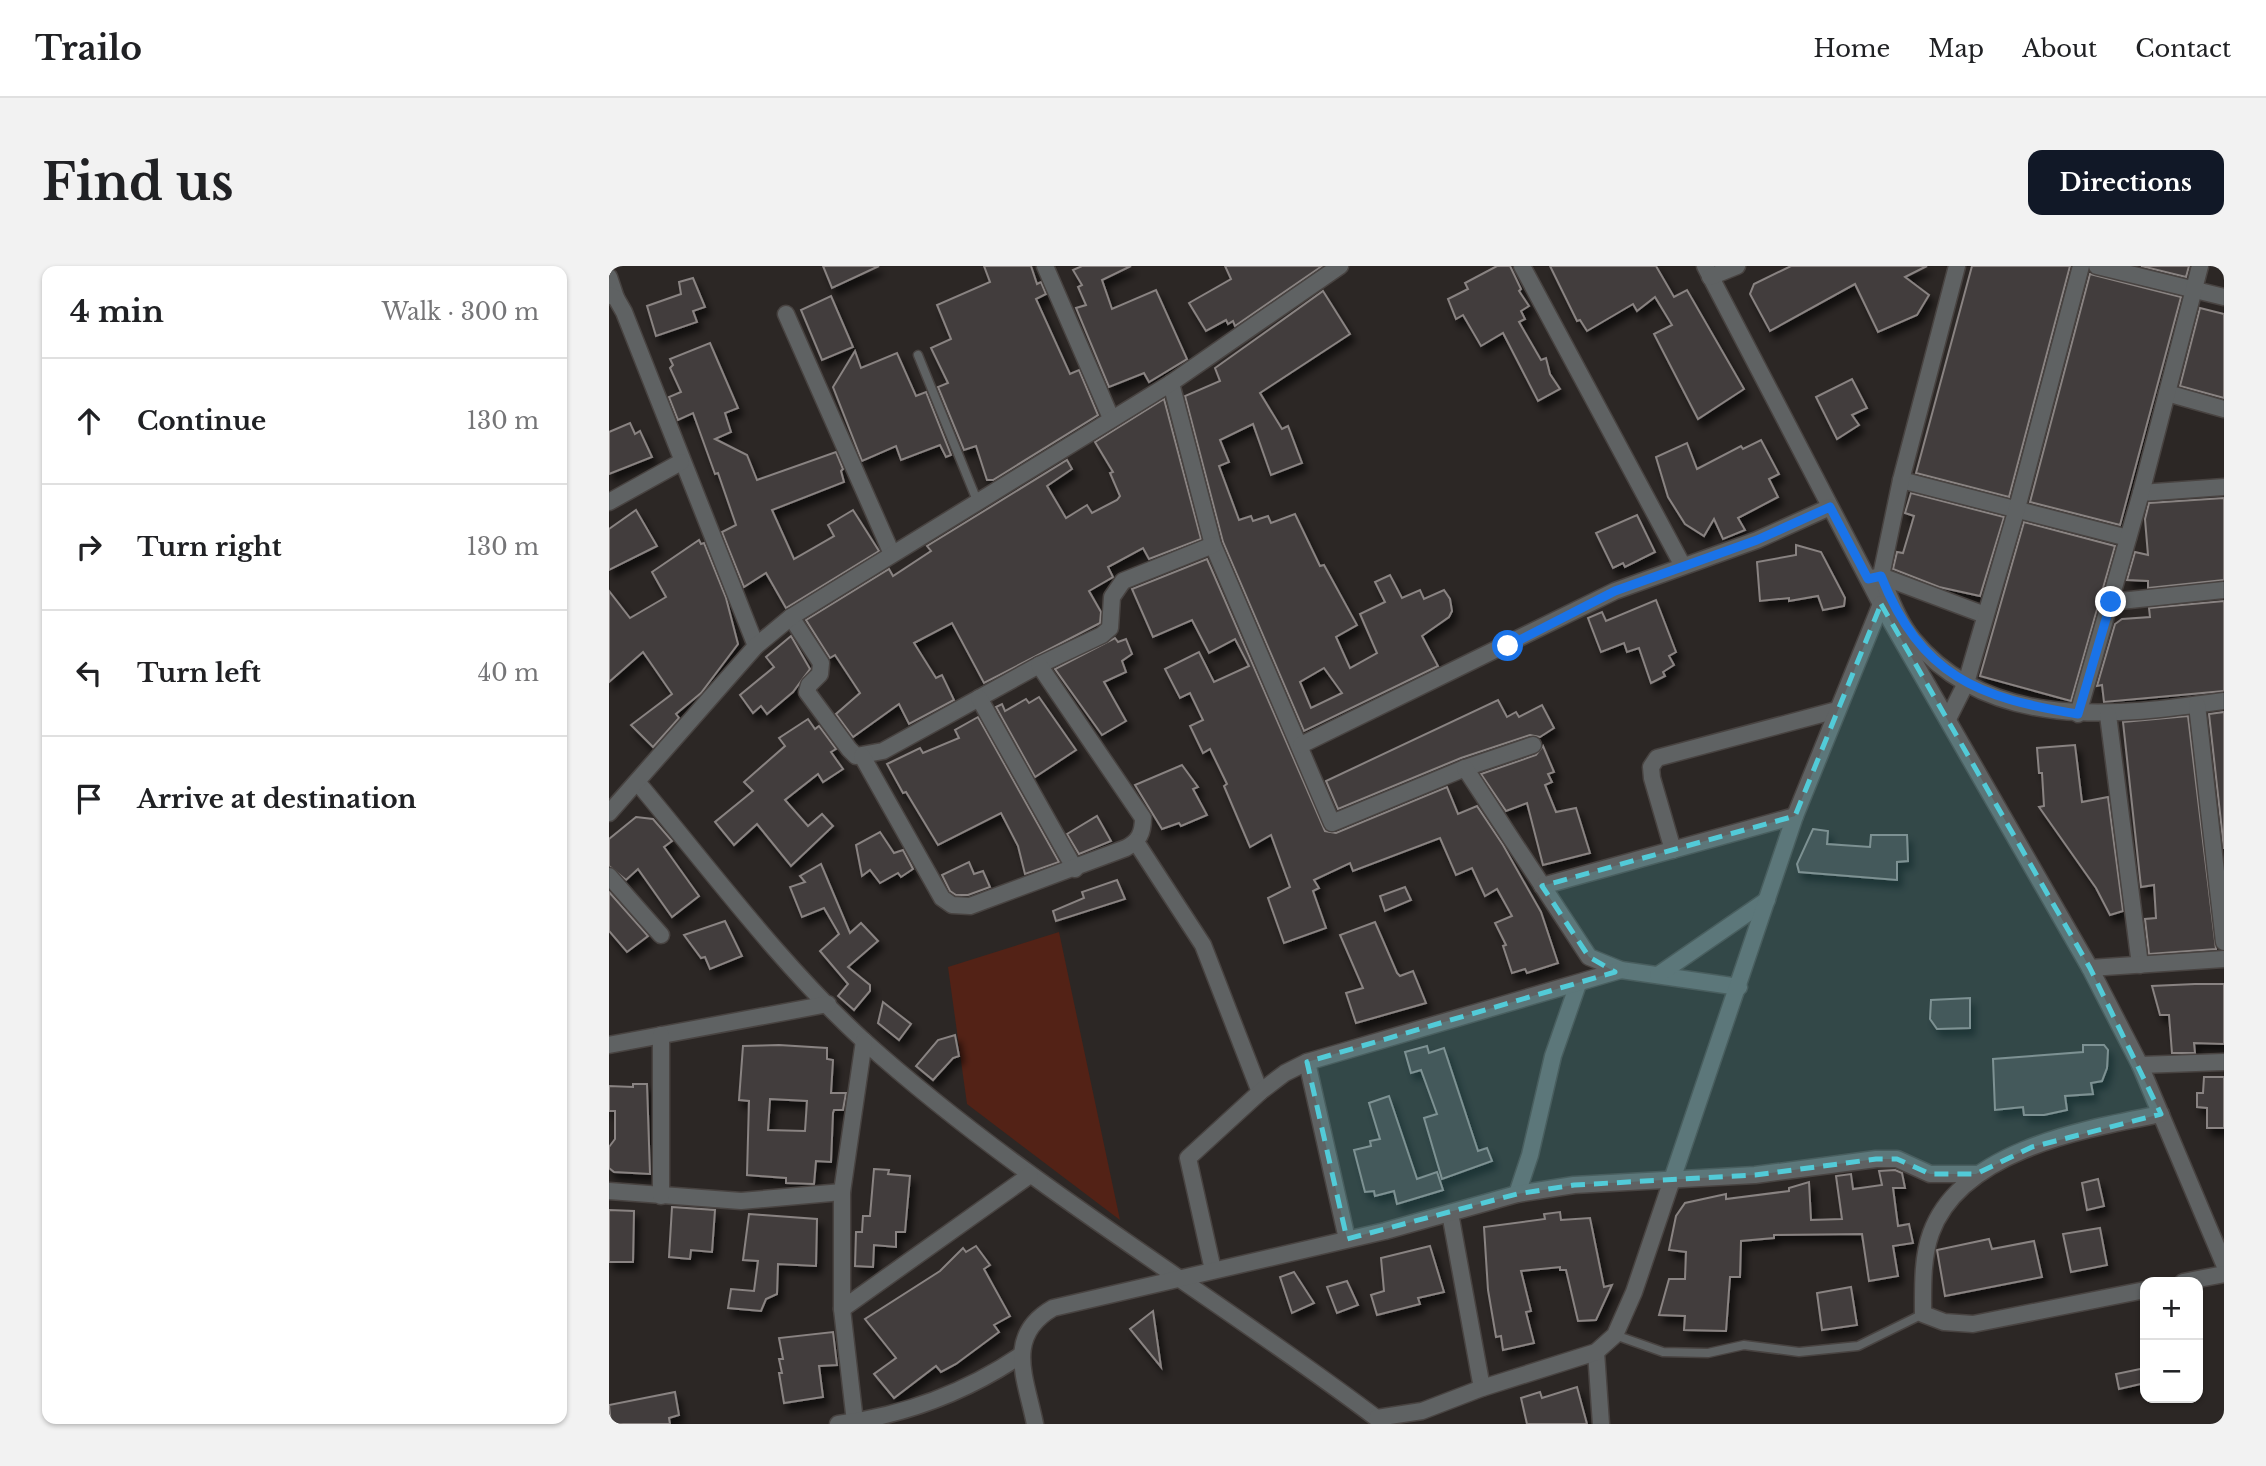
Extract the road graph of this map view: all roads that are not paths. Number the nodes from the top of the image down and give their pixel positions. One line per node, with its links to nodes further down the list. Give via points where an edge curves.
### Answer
1 (1045, 266): 19 (street)
2 (1340, 266): 16 (street)
3 (1522, 266): 31 (street)
4 (1737, 266): 9 (street)
5 (1957, 266): 21 (street)
6 (2081, 266): 27 (street)
7 (2097, 266): 11 (street)
8 (2200, 266): 11 (street)
9 (1708, 271): 26 (street)
10 (609, 277): 12 (street)
11 (2194, 290): 13 (street); 17 (street)
12 (613, 297): 20 (street)
13 (2224, 297)
14 (786, 314): 30 (street)
15 (918, 355): 25 (lane)
16 (1171, 383): 19 (street); 29 (street)
17 (2167, 393): 18 (street); 23 (street)
18 (2224, 409)
19 (1111, 418): 25 (street)
20 (681, 462): 24 (street); 38 (street)
21 (1901, 480): 27 (street); 32 (street)
22 (2224, 487): 23 (street)
23 (2141, 493): 28 (street)
24 (609, 502)
25 (978, 503): 30 (street)
26 (1830, 507): 31 (street); 32 (street)
27 (2016, 512): 28 (street); 36 (street)
28 (2127, 538): 34 (street)
29 (1213, 545): 39 (street, via 1123,580 1112,597 1110,628); 48 (street)
30 (892, 554): 37 (street)
31 (1683, 566): 48 (street, via 1564,615)
32 (1875, 578): 35 (street); 36 (street); 40 (street, via 1911,637 1936,663)
33 (2224, 590): 34 (street)
34 (2111, 602): 45 (street)
35 (1881, 604): 44 (street); 47 (street)
36 (1985, 615): 40 (street)
37 (791, 617): 38 (street); 50 (street, via 821,663 820,674 807,692 849,749)
38 (756, 646): 52 (street)
39 (1039, 665): 41 (street); 55 (street, via 1136,803 1143,818)
40 (1966, 683): 45 (street, via 2038,708); 47 (street)
41 (979, 698): 50 (street, via 883,751); 57 (street)
42 (2224, 701): 43 (street)
43 (2197, 705): 46 (street); 62 (street)
44 (1837, 710): 54 (street); 56 (street, via 1657,758 1651,767 1652,778)
45 (2078, 714): 46 (street)
46 (2108, 715): 64 (street)
47 (1948, 719): 65 (street)
48 (1301, 745): 51 (street, via 1332,823)
49 (1533, 745): 51 (street)
50 (862, 756): 57 (street, via 942,898 952,905 970,906)
51 (1465, 768): 59 (street)
52 (638, 783): 53 (street); 70 (street, via 788,964)
53 (612, 803)
54 (1795, 816): 56 (street); 60 (street)
55 (1136, 842): 57 (street); 77 (street, via 1203,945)
56 (1673, 850): 59 (street)
57 (1075, 869)
58 (609, 876): 61 (street)
59 (1542, 886): 66 (street, via 1590,957)
60 (1767, 900): 67 (street); 69 (street)
61 (661, 935)
62 (2224, 942)
63 (2224, 958): 64 (street)
64 (2140, 965): 65 (street)
65 (2090, 968): 76 (street)
66 (1621, 970): 67 (street); 68 (street)
67 (1658, 975): 69 (street)
68 (1578, 984): 74 (street); 84 (street, via 1553,1056)
69 (1738, 987): 81 (street)
70 (828, 1004): 71 (street); 72 (street)
71 (661, 1035): 73 (street); 85 (street)
72 (865, 1041): 80 (street); 83 (street)
73 (609, 1045)
74 (1307, 1062): 77 (street); 87 (street)
75 (2224, 1062): 76 (street)
76 (2140, 1065): 78 (street)
77 (1260, 1091): 89 (street, via 1188,1158)
78 (2161, 1114): 79 (street, via 2092,1128 2032,1147); 88 (street)
79 (1976, 1174): 81 (street, via 1930,1174 1897,1159 1876,1159); 95 (street, via 1942,1213 1931,1234 1923,1276)
80 (1030, 1175): 92 (street); 94 (street)
81 (1673, 1181): 84 (street, via 1574,1185); 96 (street)
82 (609, 1191): 85 (street)
83 (842, 1192): 85 (street, via 741,1201); 94 (street)
84 (1517, 1194): 86 (street)
85 (661, 1196)
86 (1450, 1213): 87 (street); 99 (street)
87 (1347, 1239): 89 (street)
88 (2224, 1264)
89 (1213, 1270): 92 (street)
90 (2224, 1274): 91 (street)
91 (2203, 1278)
92 (1177, 1279): 98 (street, via 1053,1308 1024,1335); 100 (street)
93 (2140, 1291): 95 (street, via 1973,1324 1944,1322)
94 (842, 1309): 101 (street)
95 (1923, 1314): 96 (lane, via 1858,1346 1799,1352 1744,1345 1708,1353 1663,1352)
96 (1615, 1335): 97 (street)
97 (1596, 1352): 99 (street); 104 (street)
98 (1021, 1355): 101 (street, via 956,1392 879,1419); 103 (street)
99 (1482, 1388): 100 (street)
100 (1381, 1421)
101 (855, 1422): 102 (street)
102 (838, 1424)
103 (1035, 1424)
104 (1601, 1424)

